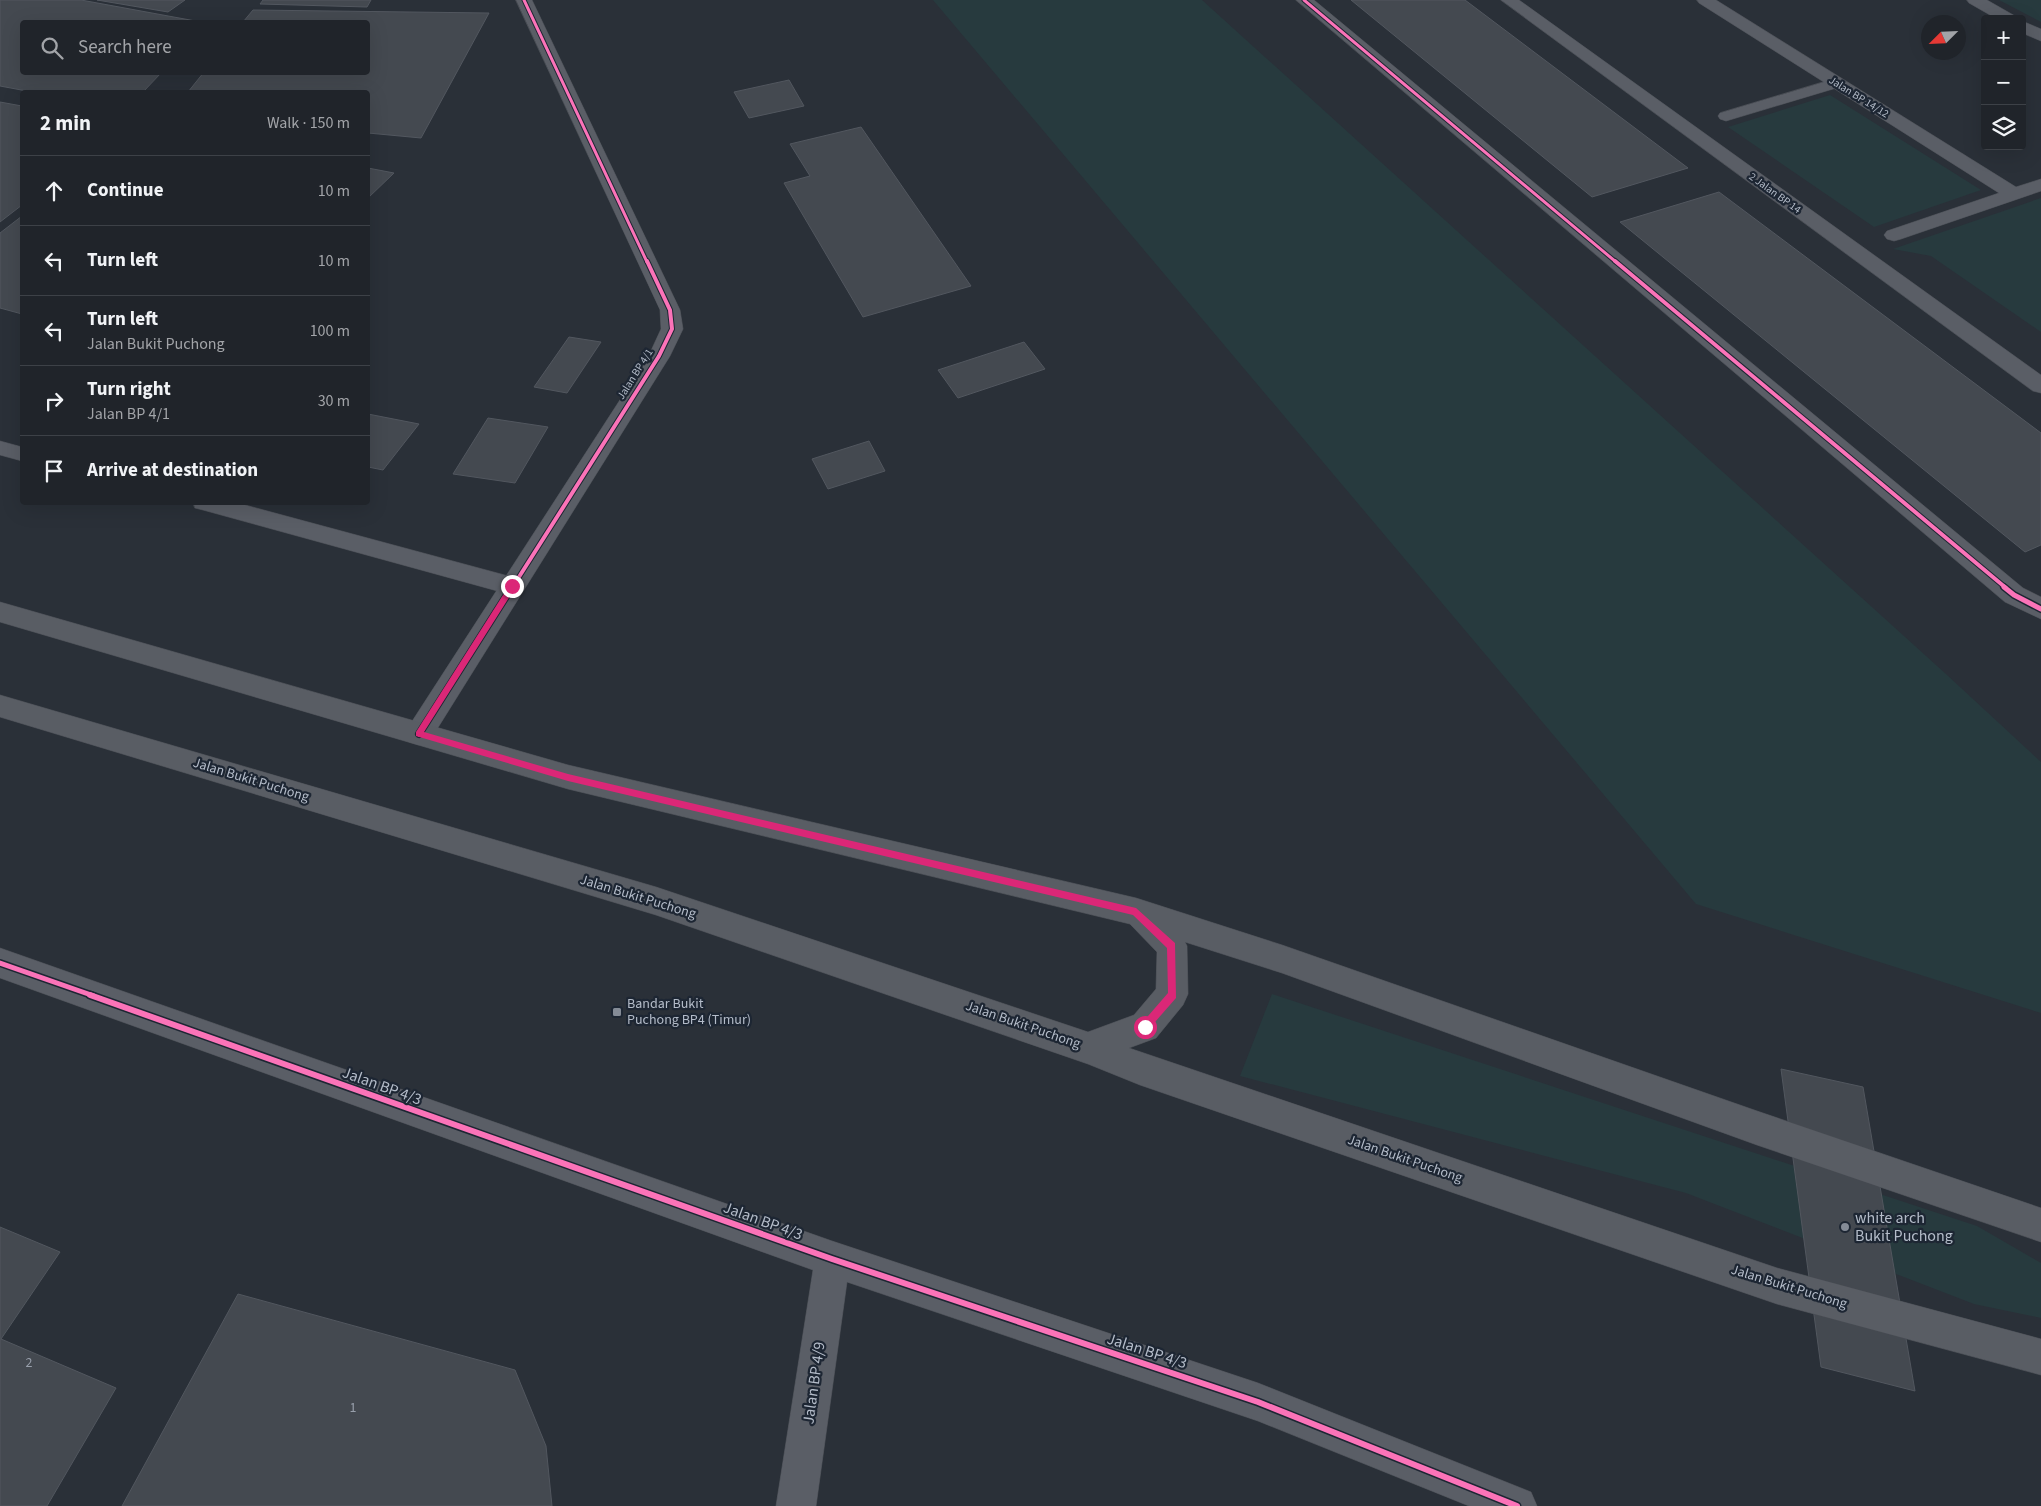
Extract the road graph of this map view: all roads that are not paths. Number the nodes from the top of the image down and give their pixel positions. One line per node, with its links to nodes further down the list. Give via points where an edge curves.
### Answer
1 (524, 0): 18 (street, Jalan BP 4/1, via 670,310 672,330 659,356)
2 (1304, 0): 19 (street, via 2014,595)
3 (1509, 0): 14 (street, 2 Jalan BP 14)
4 (1705, 0): 9 (street, Jalan BP 14/12)
5 (1974, 0): 6 (street)
6 (2002, 15)
7 (2026, 28): 8 (street)
8 (2041, 36)
9 (1837, 83): 10 (lane); 12 (street, Jalan BP 14/12)
10 (1726, 116)
11 (2041, 185): 12 (street)
12 (2013, 194): 13 (street)
13 (1894, 235)
14 (2041, 386)
15 (0, 448): 16 (lane)
16 (20, 453)
17 (213, 505): 18 (lane)
18 (512, 586): 22 (street, Jalan BP 4/1)
19 (2041, 609)
20 (0, 612): 22 (main road)
21 (0, 706): 25 (main road, Jalan Bukit Puchong, via 656,901)
22 (419, 734): 23 (main road, via 568,777)
23 (1136, 912): 25 (main road, via 1172,946 1172,994 1145,1027); 26 (main road, via 1282,959 1748,1125)
24 (0, 963): 27 (street, Jalan BP 4/3)
25 (1088, 1048): 28 (main road, Jalan Bukit Puchong, via 1777,1286)
26 (2041, 1225)
27 (832, 1259): 29 (street, Jalan BP 4/9); 30 (street, Jalan BP 4/3, via 1258,1402)
28 (2041, 1357)
29 (796, 1506)
30 (1517, 1506)

